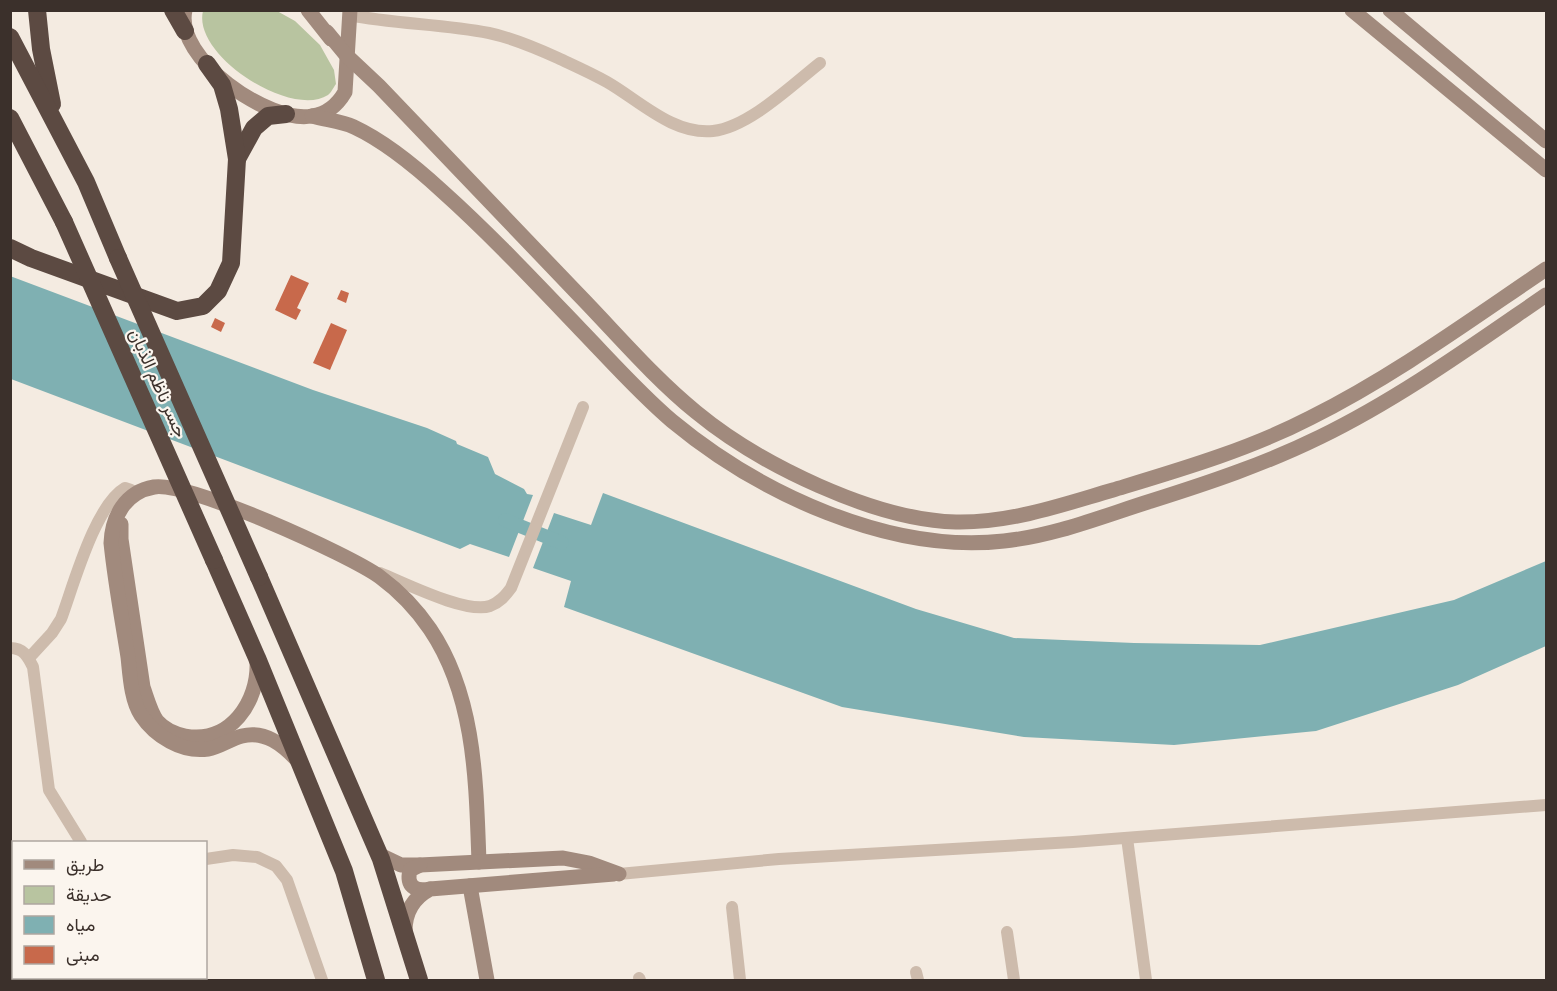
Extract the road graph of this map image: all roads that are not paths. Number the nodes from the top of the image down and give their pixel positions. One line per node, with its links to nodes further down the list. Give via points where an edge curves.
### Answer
1 (37, 10): 18 (highway)
2 (173, 10): 8 (highway)
3 (185, 10): 8 (street)
4 (308, 10): 9 (street)
5 (1352, 10): 21 (street)
6 (1390, 10): 19 (street)
7 (349, 13): 11 (street); 12 (street, via 383,22 490,34 523,43 608,83 678,126 696,130 713,131 746,120)
8 (185, 31): 13 (street)
9 (327, 32): 11 (street); 14 (street)
10 (10, 37): 18 (highway, جسر ناظم الذبان)
11 (346, 55): 14 (street); 25 (street, via 698,414 789,471 868,504 912,517 954,522 997,521 1177,470 1308,420)
12 (820, 63)
13 (207, 64): 15 (street, via 235,89); 20 (highway, via 222,85)
14 (345, 75): 16 (street, via 345,92 340,99 328,111)
15 (286, 114): 16 (street); 20 (highway, via 268,117 254,128)
16 (312, 116): 26 (street, via 352,126 414,166 495,241 633,385 710,449 745,472 825,511 912,538 966,543 1006,541 1055,531 1259,464 1321,437)
17 (10, 117): 32 (highway, جسر ناظم الذبان, bridge, via 64,222)
18 (57, 126): 37 (highway, جسر ناظم الذبان, bridge, via 86,182)
19 (1546, 141)
20 (237, 159): 22 (highway, via 231,263 218,291 203,306 177,311)
21 (1546, 170)
22 (10, 248)
23 (1546, 269): 25 (street)
24 (1546, 295): 26 (street)
25 (1413, 359): 26 (street)
26 (1425, 378)
27 (583, 407): 29 (street, via 511,588 502,600 474,608)
28 (129, 499): 29 (street, via 154,487 207,498); 31 (street, via 131,490 118,492 100,518 61,620); 32 (street, via 121,540 143,687 159,723 182,735 207,737 221,732 242,713 250,699); 33 (street, via 116,516 111,543 132,688 140,714 152,729 178,745 207,749 243,736 259,735 274,740)
29 (365, 567): 39 (street, via 407,601 447,659 469,733)
30 (10, 648): 31 (street)
31 (29, 658): 36 (street, via 49,790)
32 (257, 658): 33 (highway, جسر ناظم الذبان)
33 (298, 761): 48 (highway, جسر ناظم الذبان, via 344,871)
34 (1546, 806): 35 (street)
35 (1127, 838): 41 (street, via 779,859); 53 (street)
36 (80, 841)
37 (380, 855): 40 (street, via 401,865); 45 (highway, جسر ناظم الذبان)
38 (207, 859): 47 (street, via 257,857 276,866 287,880)
39 (479, 862): 40 (street); 41 (street, via 563,858)
40 (420, 865): 43 (street, via 410,870 410,884 414,889)
41 (619, 874): 42 (street)
42 (470, 886): 43 (street); 50 (street)
43 (429, 890): 45 (street, via 412,903)
44 (732, 907): 51 (street)
45 (405, 932): 49 (highway, جسر ناظم الذبان)
46 (1007, 932): 52 (street)
47 (322, 981)
48 (376, 981)
49 (419, 981)
50 (487, 981)
51 (740, 981)
52 (1014, 981)
53 (1146, 981)

